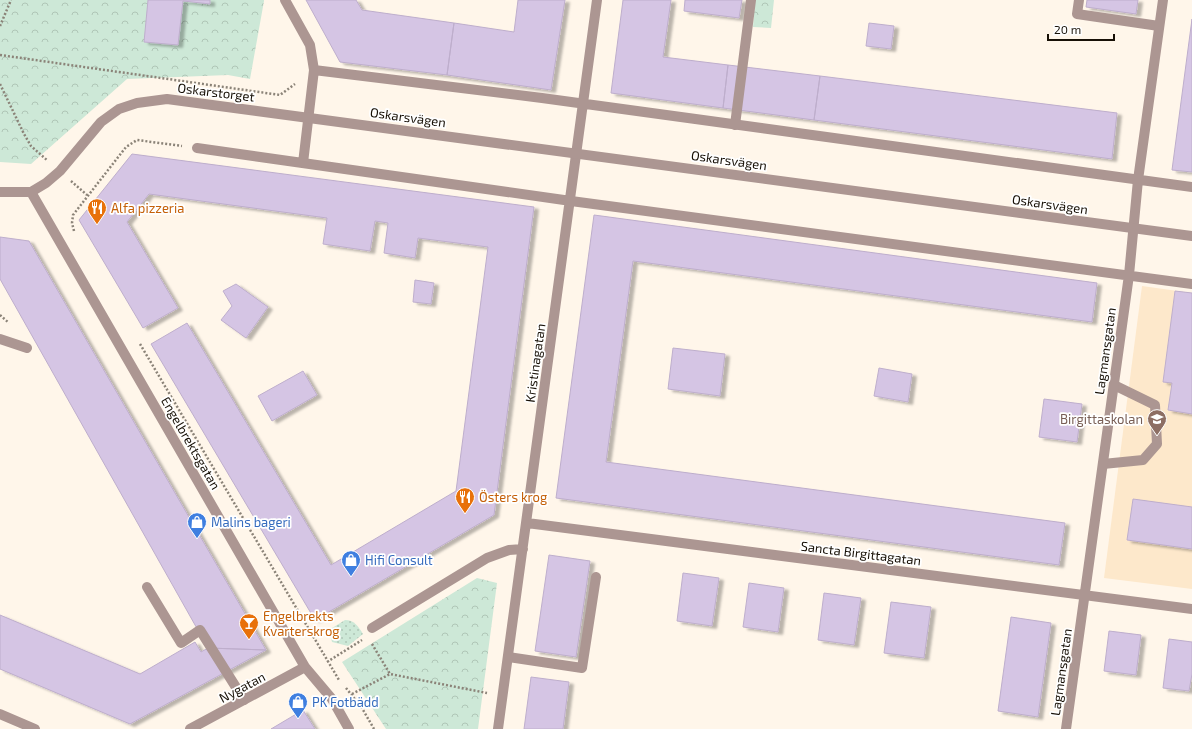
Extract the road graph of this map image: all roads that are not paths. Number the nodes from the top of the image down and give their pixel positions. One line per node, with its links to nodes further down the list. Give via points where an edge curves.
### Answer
1 (285, 0): 7 (street, via 310,45)
2 (597, 0): 8 (street, Kristinagatan)
3 (751, 0): 10 (street)
4 (1079, 0): 6 (street, via 1077,14)
5 (1163, 0): 6 (street, Lagmansgatan)
6 (1159, 26): 14 (street, Lagmansgatan)
7 (314, 70): 8 (street); 9 (street)
8 (583, 105): 10 (street); 12 (street, Kristinagatan)
9 (309, 117): 12 (street, Oskarsvägen); 13 (street); 17 (street, Oskarstorget, via 167,99 137,103 120,109 101,122 60,171)
10 (735, 126): 14 (street)
11 (197, 148): 13 (street)
12 (577, 153): 18 (street, Kristinagatan); 19 (street, Oskarsvägen)
13 (303, 163): 18 (street)
14 (1138, 180): 15 (street); 19 (street, Lagmansgatan)
15 (1192, 187)
16 (0, 192): 17 (street)
17 (31, 192): 35 (street, Engelbrektsgatan)
18 (571, 201): 21 (street); 27 (street, Kristinagatan)
19 (1133, 228): 20 (street, Oskarsvägen); 21 (street, Lagmansgatan)
20 (1192, 236)
21 (1129, 275): 22 (street); 25 (street, Lagmansgatan)
22 (1192, 284)
23 (0, 339): 24 (street)
24 (27, 348)
25 (1114, 385): 26 (street, Lagmansgatan); 26 (street, via 1155,405 1157,444 1143,460)
26 (1103, 464): 31 (street, Lagmansgatan)
27 (527, 523): 28 (street, Kristinagatan); 31 (street, Sancta Birgittagatan)
28 (523, 549): 33 (street, via 509,550 487,558); 34 (street, Kristinagatan)
29 (596, 577): 34 (street, via 582,668)
30 (147, 587): 36 (street, via 181,643 200,630)
31 (1085, 595): 32 (street, Sancta Birgittagatan); 42 (street, Lagmansgatan)
32 (1192, 609)
33 (370, 632)
34 (508, 657): 41 (street, Kristinagatan)
35 (305, 667): 36 (street, Nygatan); 40 (street, Engelbrektsgatan, via 332,699)
36 (244, 700): 39 (street, Nygatan)
37 (0, 714): 38 (street)
38 (35, 729)
39 (190, 729)
40 (350, 729)
41 (498, 729)
42 (1066, 729)

